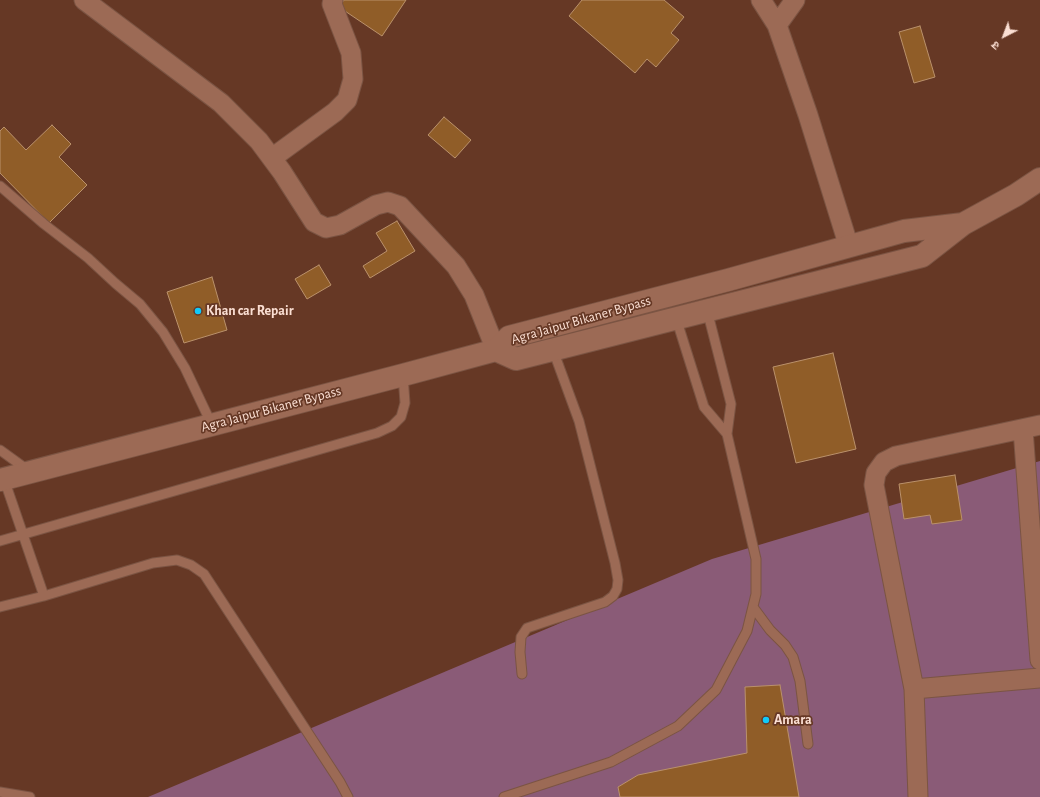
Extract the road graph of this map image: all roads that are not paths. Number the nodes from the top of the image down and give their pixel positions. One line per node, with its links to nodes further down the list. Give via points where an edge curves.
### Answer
1 (84, 0): 6 (street, via 221,103 259,141)
2 (333, 0): 6 (street, via 332,4 351,53 353,79 347,100 335,112)
3 (761, 0): 5 (street)
4 (795, 0): 5 (street)
5 (777, 25): 10 (street)
6 (272, 158): 13 (street, via 314,222 326,228 340,225 376,205 388,202 400,206 456,266 474,295)
7 (1040, 179): 9 (main road, Agra Jaipur Bikaner Bypass)
8 (0, 186): 16 (lane, via 140,304 163,332 185,368)
9 (963, 224): 10 (main road, Agra Jaipur Bikaner Bypass, via 904,231); 11 (main road, via 922,256)
10 (849, 247): 13 (main road, Agra Jaipur Bikaner Bypass, via 509,337)
11 (707, 310): 12 (main road); 18 (lane, via 731,404)
12 (676, 318): 14 (main road); 18 (lane, via 704,407)
13 (496, 350): 14 (main road, via 516,359); 15 (main road, Agra Jaipur Bikaner Bypass)
14 (553, 350): 28 (lane, via 579,420 618,580 613,596 605,602 527,628 521,637)
15 (403, 375): 16 (main road, Agra Jaipur Bikaner Bypass); 22 (lane, via 405,403 401,417 392,426 377,433)
16 (212, 425): 20 (main road, Agra Jaipur Bikaner Bypass)
17 (1032, 427): 27 (street); 30 (street, via 896,456 884,462 876,473 874,485)
18 (727, 434): 26 (lane, via 756,559 756,594)
19 (0, 450): 20 (lane)
20 (30, 472): 21 (main road, Agra Jaipur Bikaner Bypass)
21 (2, 479): 22 (lane)
22 (23, 534): 23 (lane); 24 (lane)
23 (0, 541)
24 (44, 596): 25 (lane); 34 (lane, via 153,563 177,560 191,564 204,574)
25 (0, 607)
26 (753, 607): 31 (lane, via 793,657 800,681); 35 (lane, via 747,631 716,690 678,726 611,762)
27 (1040, 660)
28 (522, 674)
29 (1040, 678): 30 (street)
30 (914, 689): 36 (street)
31 (808, 744)
32 (0, 792): 33 (lane)
33 (30, 797)
34 (348, 797)
35 (504, 797)
36 (918, 797)

